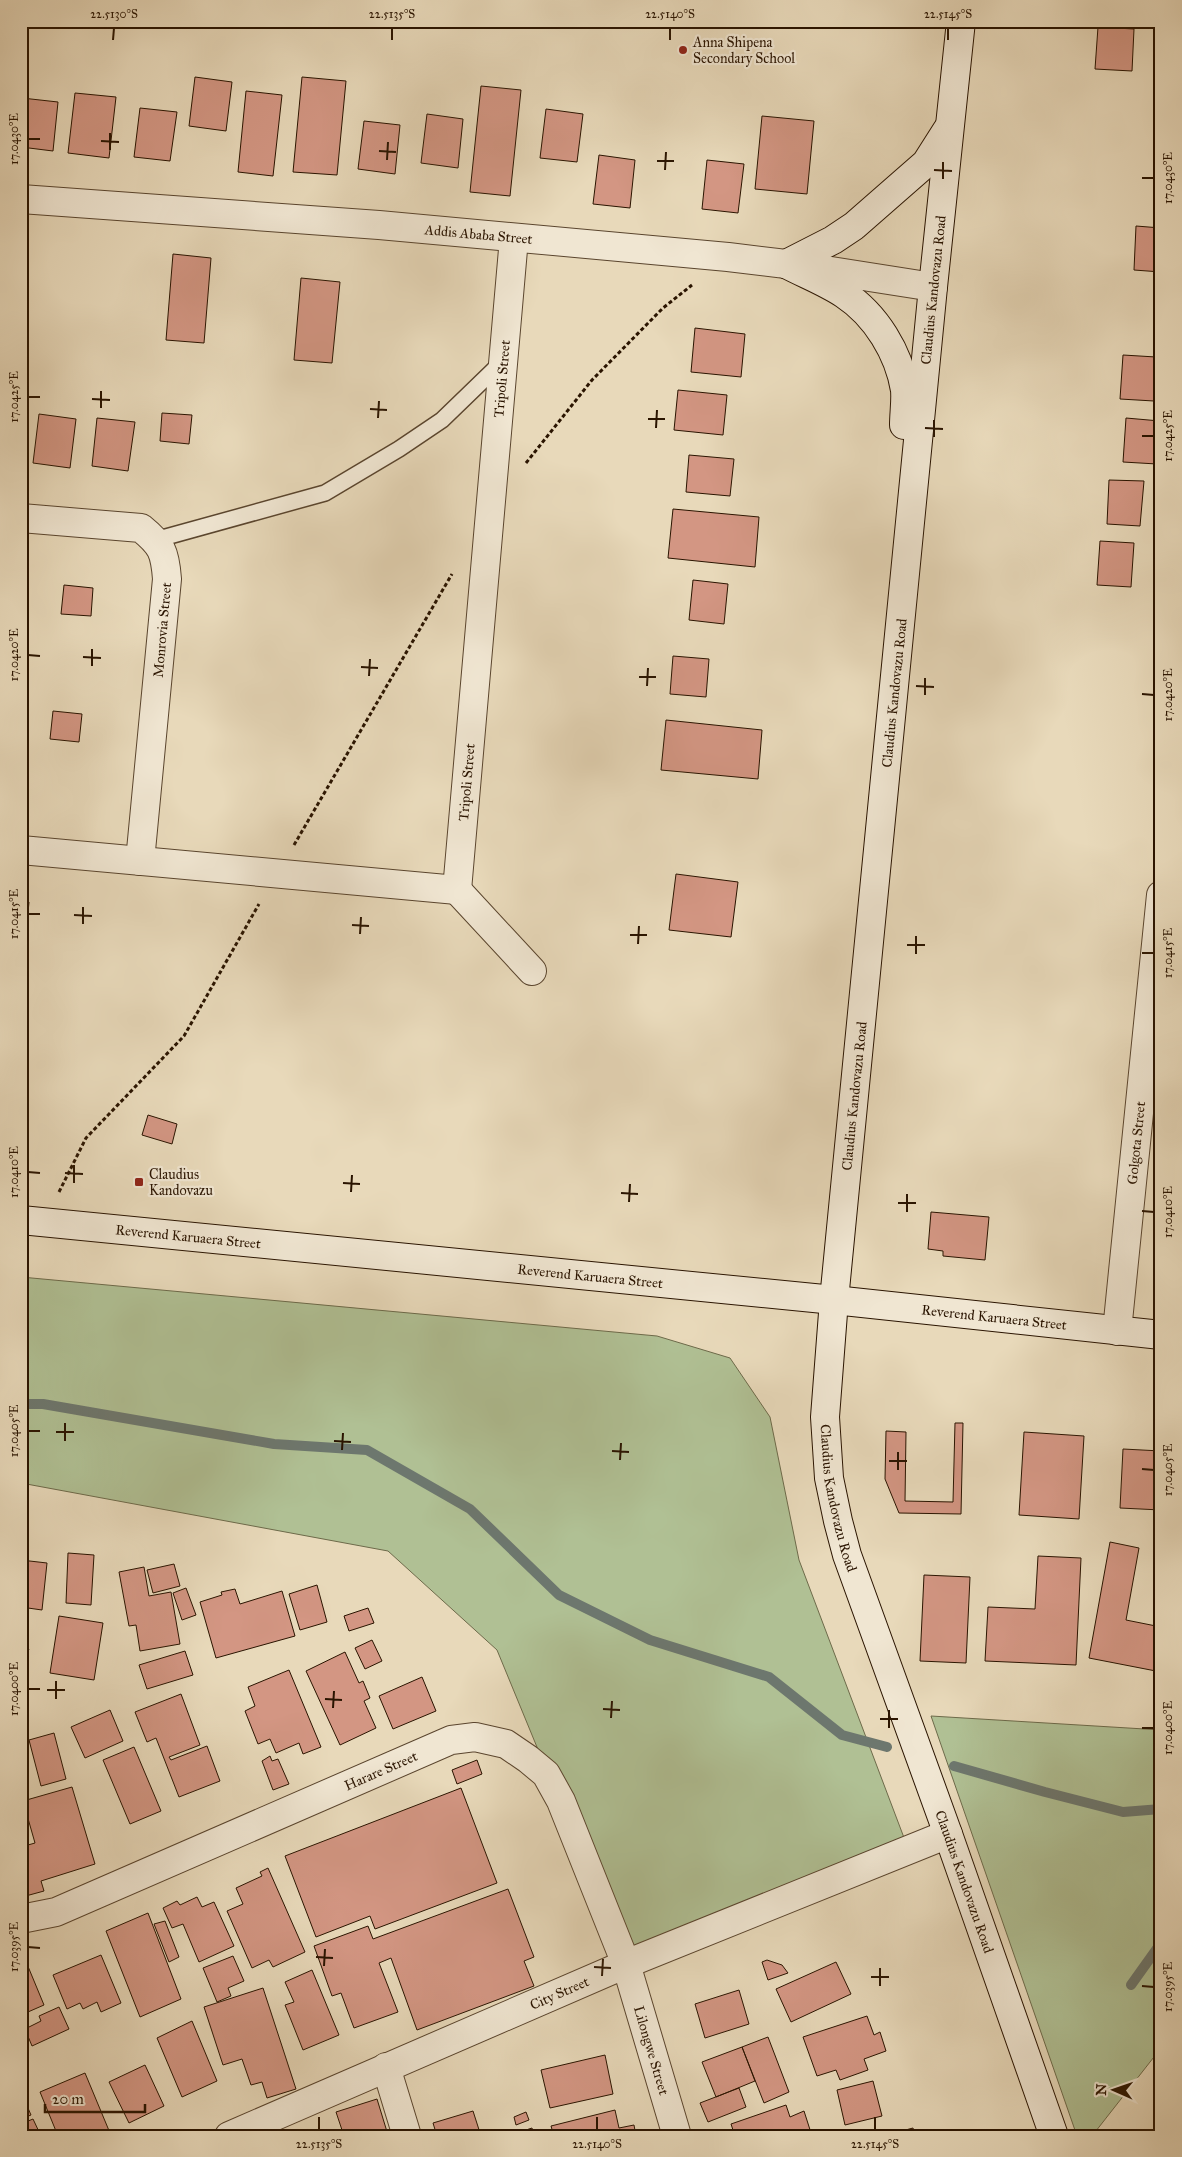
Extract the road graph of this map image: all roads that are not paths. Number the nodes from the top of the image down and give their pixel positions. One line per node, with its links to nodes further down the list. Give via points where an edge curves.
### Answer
1 (961, 21): 2 (street, Claudius Kandovazu Road)
2 (952, 122): 5 (street, via 926,163 912,177 847,231); 6 (street, Claudius Kandovazu Road)
3 (21, 199): 4 (street, Addis Ababa Street)
4 (514, 238): 5 (street, Addis Ababa Street); 7 (street, Tripoli Street)
5 (786, 264): 6 (street, Addis Ababa Street); 10 (street, via 844,294 866,313 899,363 905,392)
6 (933, 286): 10 (street, Claudius Kandovazu Road)
7 (503, 361): 9 (lane, via 442,420 324,493); 13 (street, Tripoli Street)
8 (21, 518): 9 (street, via 142,528)
9 (156, 540): 12 (street, Monrovia Street, via 166,557 168,579)
10 (901, 624): 17 (street, Claudius Kandovazu Road)
11 (21, 850): 12 (street)
12 (140, 861): 13 (street)
13 (457, 890): 15 (street)
14 (1161, 895): 18 (street, Golgota Street)
15 (532, 971)
16 (33, 1221): 17 (street, Reverend Karuaera Street)
17 (834, 1300): 18 (street, Reverend Karuaera Street); 20 (street, Claudius Kandovazu Road, via 825,1417 828,1478 847,1555)
18 (1117, 1331): 19 (street, Reverend Karuaera Street)
19 (1161, 1335)
20 (948, 1834): 22 (street, City Street); 27 (street, Claudius Kandovazu Road)
21 (21, 1919): 22 (street, Harare Street, via 56,1912 451,1740 475,1737 506,1744 546,1774 561,1801)
22 (626, 1964): 23 (street, City Street); 26 (street, Lilongwe Street)
23 (386, 2067): 24 (street, City Street); 25 (street)
24 (229, 2136)
25 (407, 2136)
26 (677, 2136)
27 (1054, 2136)

